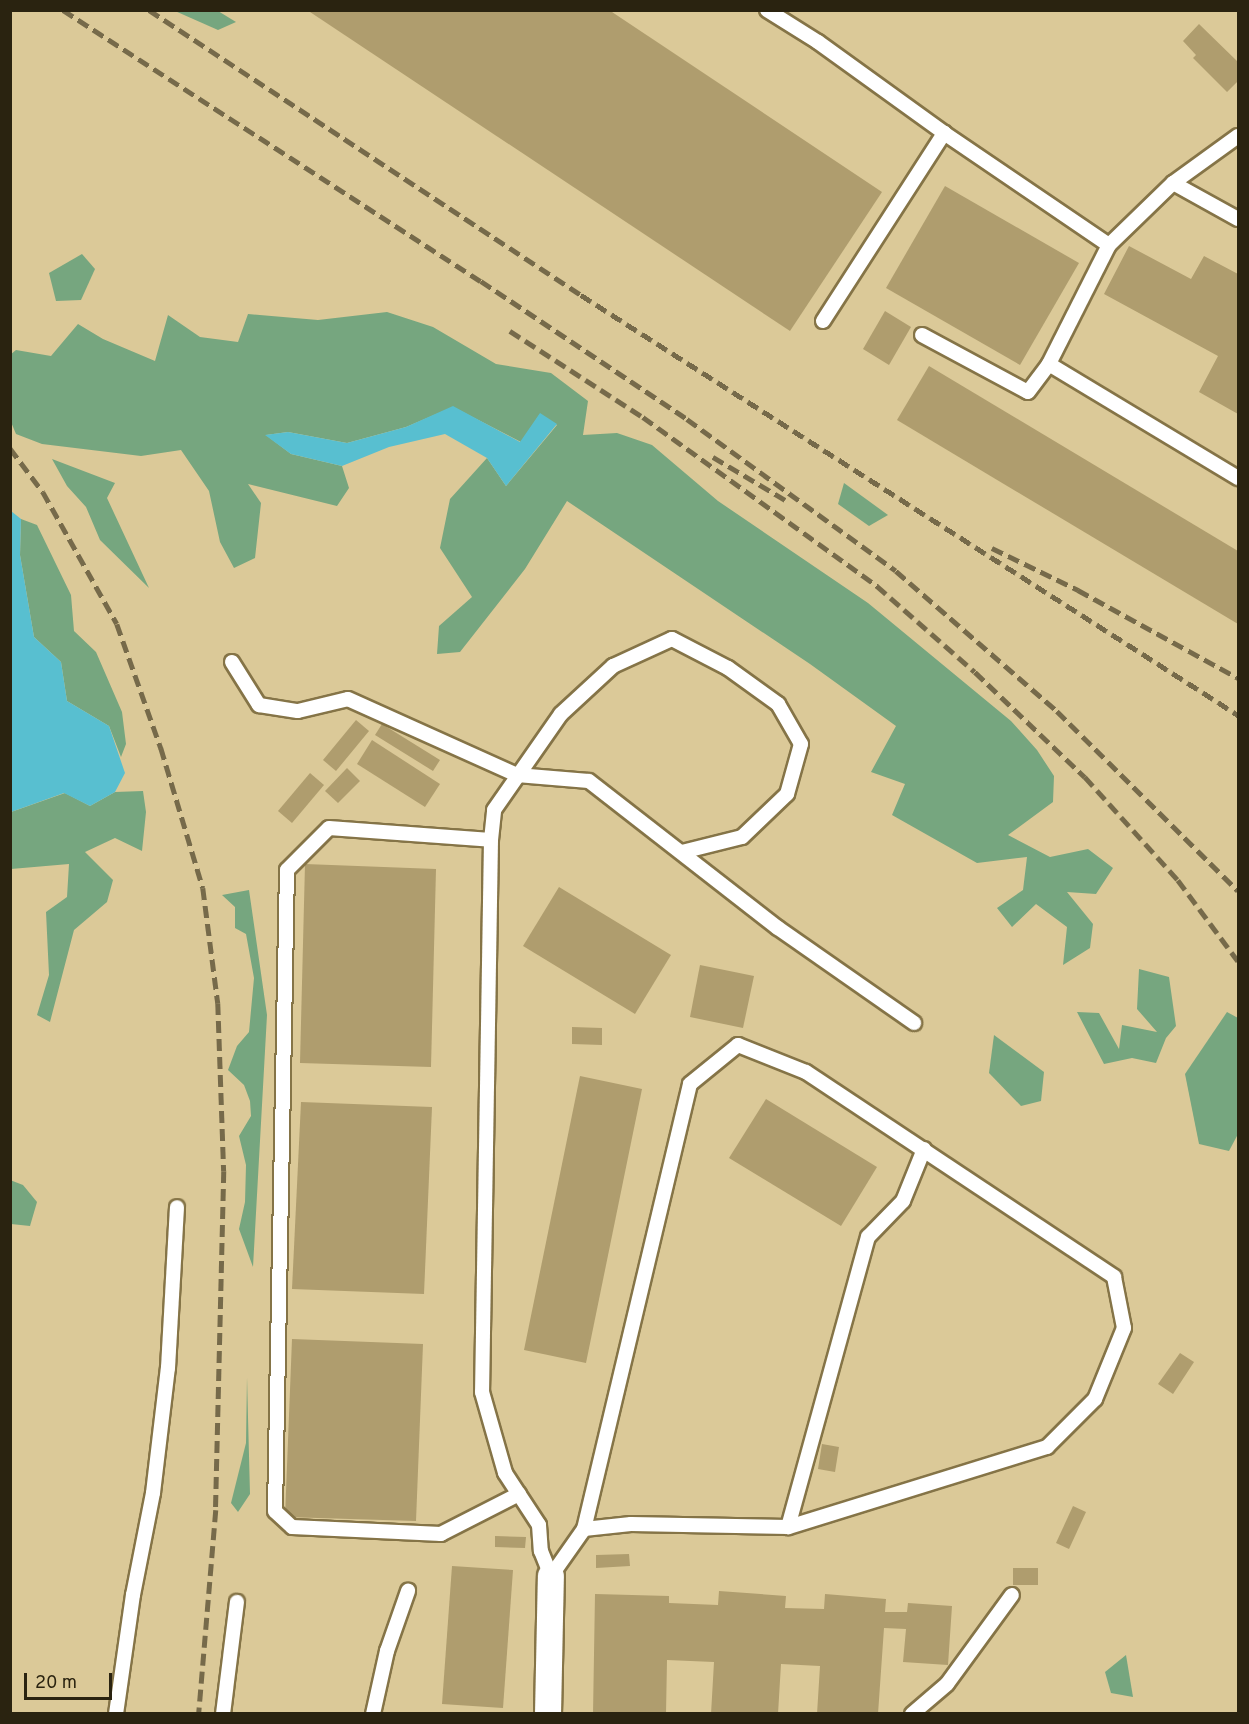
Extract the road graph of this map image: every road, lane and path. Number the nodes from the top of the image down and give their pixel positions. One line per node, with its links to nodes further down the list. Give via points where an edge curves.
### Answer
1 (767, 10): 2 (lane)
2 (944, 133): 6 (lane); 7 (lane)
3 (1239, 136): 4 (lane)
4 (1173, 183): 5 (lane); 6 (lane)
5 (1239, 219)
6 (1109, 245): 9 (lane)
7 (823, 321)
8 (922, 335): 9 (lane, via 1028,392)
9 (1049, 364): 10 (lane)
10 (1239, 478)
11 (232, 662): 12 (lane, via 259,705 298,711 348,699)
12 (516, 775): 13 (lane, via 494,810); 14 (lane, via 589,781); 14 (lane, via 561,714 613,666 672,639 728,668 778,704 801,744 787,794 742,837)
13 (490, 840): 18 (lane, via 482,1392 505,1473); 18 (lane, via 329,828 287,870 275,1511 292,1527 441,1534)
14 (682, 852): 15 (lane, via 778,928)
15 (914, 1023)
16 (924, 1149): 19 (lane, via 903,1201 868,1237); 19 (lane, via 1114,1277 1124,1328 1095,1399 1047,1447); 20 (lane, via 806,1072 738,1046 690,1084)
17 (177, 1207): 25 (lane, via 167,1379 153,1493)
18 (519, 1494): 21 (lane, via 539,1525 542,1551)
19 (789, 1527): 20 (lane, via 630,1524)
20 (584, 1529): 21 (lane)
21 (551, 1576): 28 (street)
22 (408, 1591): 27 (lane, via 387,1651)
23 (1012, 1595): 29 (lane, via 947,1683)
24 (237, 1602): 26 (lane)
25 (116, 1713)
26 (223, 1713)
27 (373, 1713)
28 (548, 1713)
29 (912, 1713)

